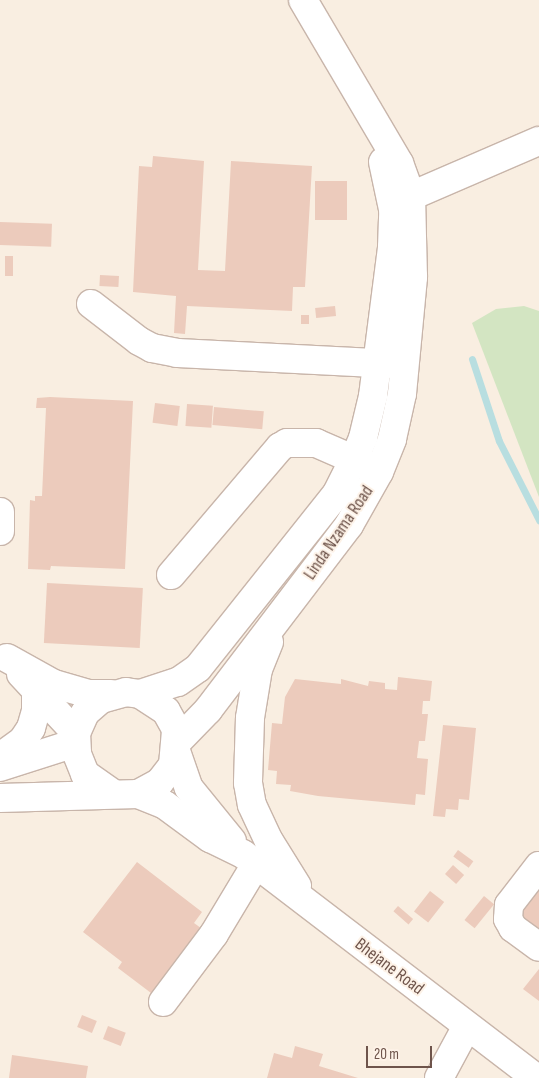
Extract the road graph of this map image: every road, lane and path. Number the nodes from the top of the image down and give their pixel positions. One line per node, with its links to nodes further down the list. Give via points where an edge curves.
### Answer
1 (304, 0): 2 (street, Linda Nzama Road)
2 (367, 114): 4 (street, Linda Nzama Road, via 399,163); 6 (street, Linda Nzama Road, via 384,165 393,209 392,246)
3 (539, 141): 4 (street)
4 (411, 196): 7 (street, Linda Nzama Road, via 413,277)
5 (92, 304): 6 (street, via 139,340 169,351)
6 (378, 363): 7 (street); 8 (street, Linda Nzama Road, via 367,421)
7 (406, 365): 9 (street, Linda Nzama Road, via 392,439)
8 (355, 457): 9 (street); 12 (street, via 316,443 287,443 280,447); 17 (street, Linda Nzama Road, via 337,493 198,668 178,682)
9 (379, 472): 13 (street, Linda Nzama Road, via 349,525)
10 (0, 512): 11 (street)
11 (0, 531)
12 (171, 575)
13 (285, 609): 19 (street, Linda Nzama Road); 26 (street, via 256,678 247,746 248,783 252,805 283,868)
14 (3, 655): 15 (street); 16 (street, via 54,684 88,694)
15 (36, 690): 18 (street); 20 (street, via 36,710 31,728 23,740)
16 (111, 694): 17 (street); 18 (street, via 85,713)
17 (140, 694): 19 (street, via 166,711 176,729)
18 (76, 738): 21 (street); 22 (street, via 86,774)
19 (176, 747): 22 (street, via 167,775 149,790); 24 (street, Bhejane Road, via 189,788)
20 (0, 757)
21 (0, 767)
22 (125, 793): 23 (street); 24 (street, Bhejane Road, via 165,806 210,838)
23 (0, 798)
24 (250, 859): 26 (street, Bhejane Road); 28 (street, via 214,934)
25 (539, 866): 27 (street, via 509,905 508,919 513,928)
26 (321, 915): 29 (street, Bhejane Road)
27 (539, 947)
28 (163, 1002)
29 (467, 1026): 30 (street); 31 (street, Bhejane Road)
30 (439, 1078)
31 (536, 1078)

